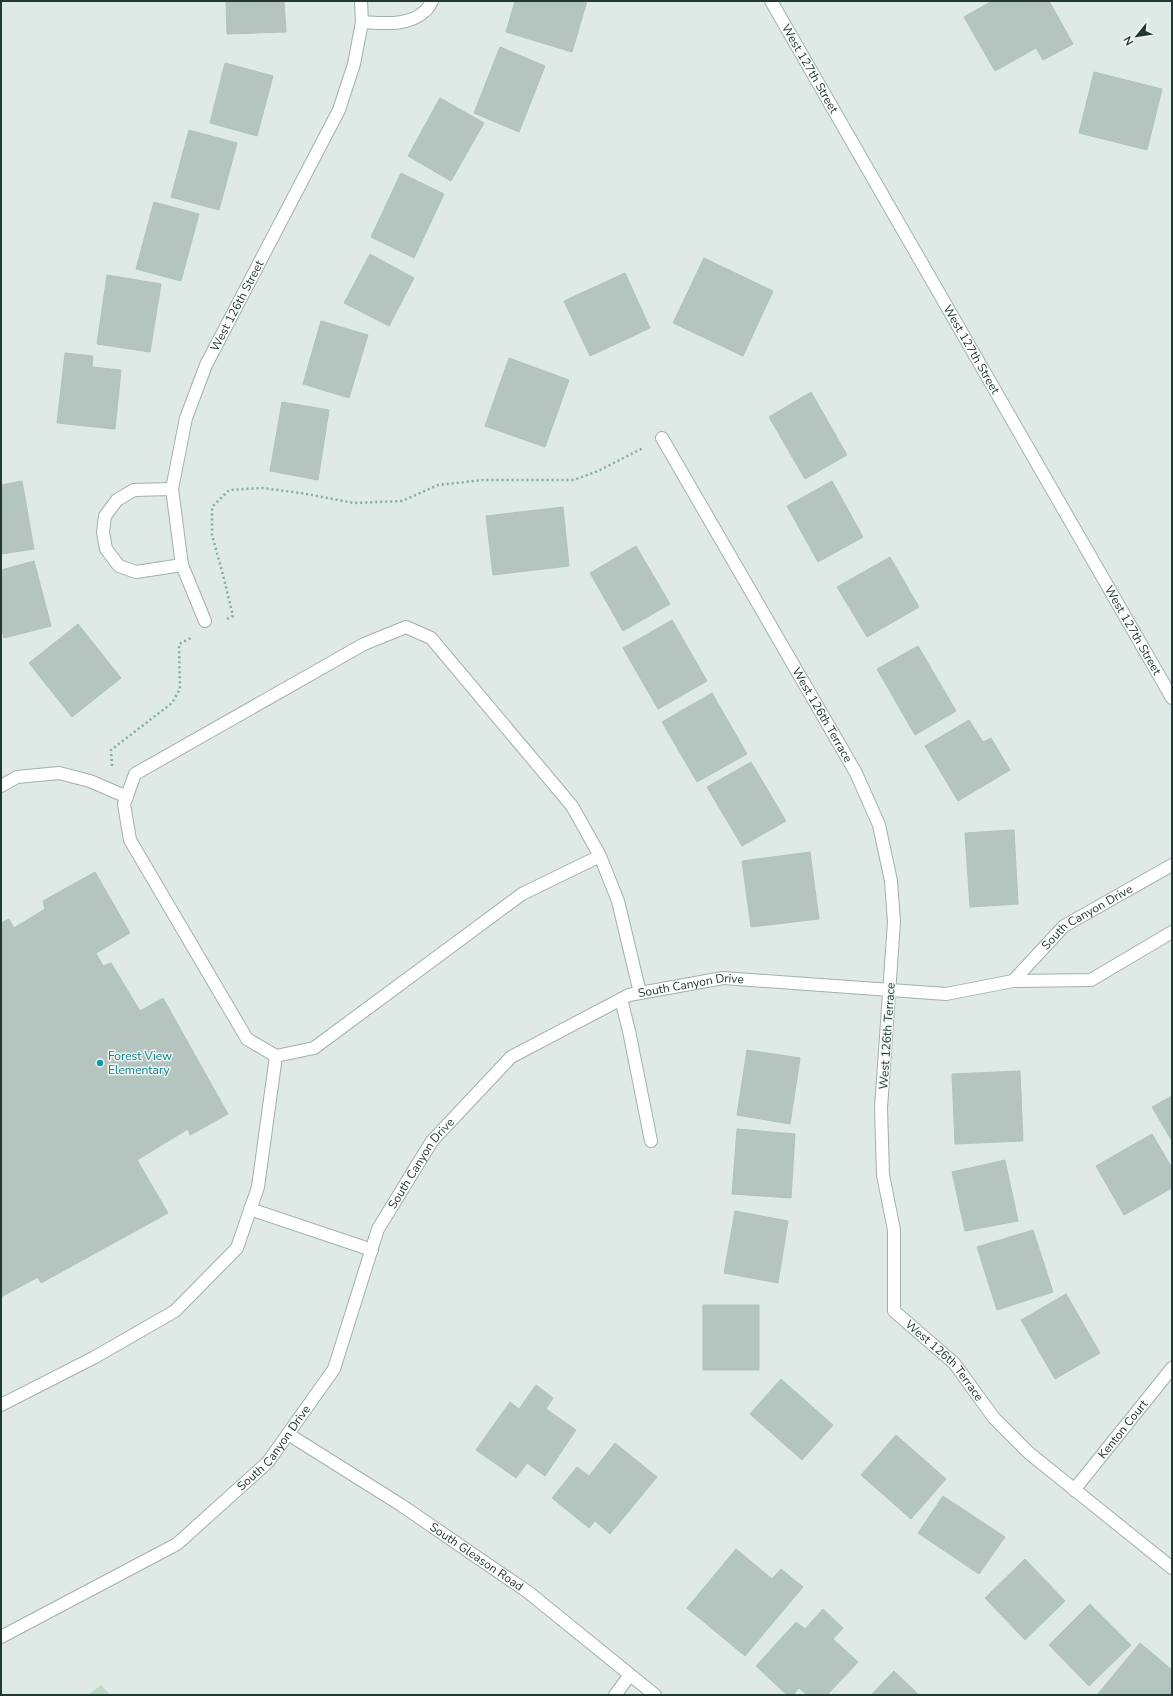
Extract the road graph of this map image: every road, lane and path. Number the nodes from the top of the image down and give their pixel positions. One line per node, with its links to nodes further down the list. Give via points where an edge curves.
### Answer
1 (360, 1): 4 (street, West 126th Street)
2 (432, 1): 4 (street, via 425,11 410,20 396,23)
3 (771, 1): 11 (street, West 127th Street)
4 (362, 22): 6 (street, West 126th Street, via 354,64 340,110 206,365 186,418)
5 (662, 438): 9 (path, via 574,480 498,479 438,485 402,501 354,503 262,488 229,490 212,507 212,535 233,616); 18 (street, West 126th Terrace, via 856,773 880,825 891,881 894,922)
6 (172, 489): 7 (street, West 126th Street); 7 (street, via 134,490 117,500 105,516 103,532 106,549 119,566 136,572)
7 (182, 565): 8 (street, West 126th Street)
8 (205, 621)
9 (221, 622)
10 (197, 635): 13 (path, via 179,644 180,689 172,703 111,750 112,767)
11 (1172, 698)
12 (1, 786): 13 (street, via 17,777 59,773 90,781)
13 (126, 797): 14 (street, via 135,774 364,644 406,627 431,638 572,806); 21 (street, via 124,804 130,840 247,1039)
14 (600, 856): 19 (street, via 618,901); 21 (street, via 522,894 314,1048)
15 (1172, 865): 17 (street, South Canyon Drive, via 1064,926)
16 (1172, 932): 17 (street, South Canyon Drive, via 1091,980)
17 (1013, 981): 18 (street, South Canyon Drive, via 946,994)
18 (890, 990): 19 (street, South Canyon Drive, via 723,978); 28 (street, West 126th Terrace, via 881,1108 883,1175 894,1230 894,1311 954,1364 994,1418 1029,1453)
19 (640, 993): 20 (street, South Canyon Drive)
20 (621, 999): 22 (street); 24 (street, South Canyon Drive, via 511,1057 432,1140 378,1229)
21 (276, 1056): 23 (street, via 258,1187)
22 (651, 1141)
23 (250, 1210): 24 (street); 26 (street, via 237,1248 175,1311 95,1357)
24 (372, 1250): 27 (street, South Canyon Drive, via 334,1368)
25 (1172, 1368): 28 (street, Kenton Court)
26 (1, 1405)
27 (288, 1434): 30 (street, South Canyon Drive, via 268,1462 177,1544); 31 (street, South Gleason Road, via 401,1505 528,1592)
28 (1074, 1490): 29 (street, West 126th Terrace)
29 (1172, 1568)
30 (1, 1638)
31 (630, 1675): 32 (street); 33 (street, South Gleason Road)
32 (614, 1695)
33 (655, 1695)

